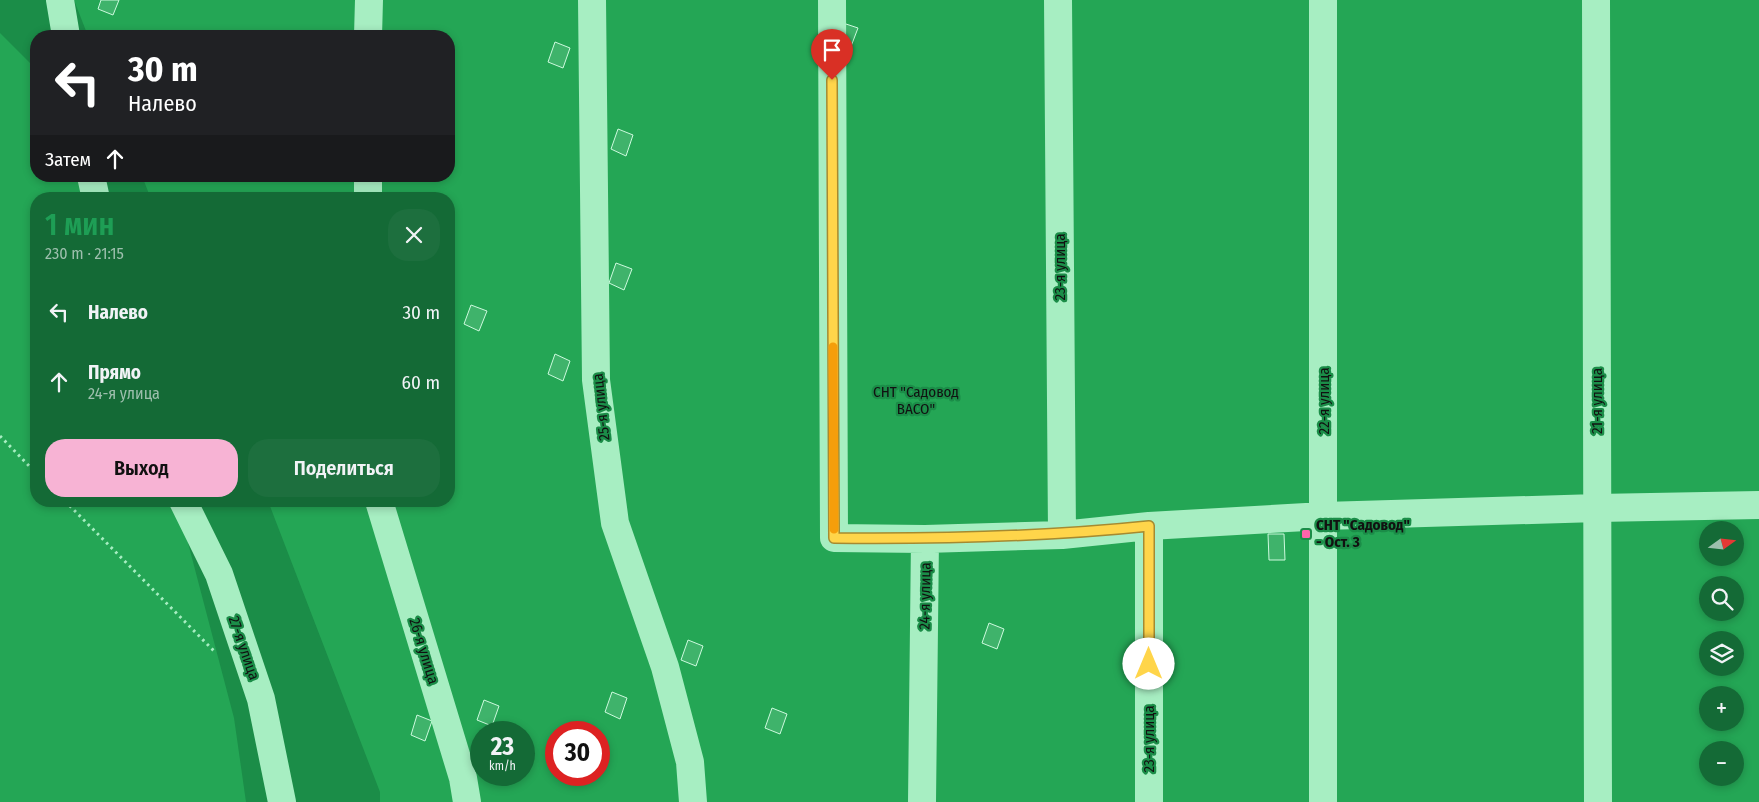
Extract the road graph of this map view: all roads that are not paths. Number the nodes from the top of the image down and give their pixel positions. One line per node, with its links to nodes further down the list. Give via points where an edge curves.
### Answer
1 (60, 0): 8 (street)
2 (368, 0): 9 (street)
3 (592, 0): 20 (street, 25-я улица, via 596,380 615,522 665,667 690,762)
4 (832, 0): 17 (street, via 834,538)
5 (1058, 0): 16 (street, 23-я улица)
6 (1323, 0): 14 (street, 22-я улица)
7 (1596, 0): 13 (street, 21-я улица)
8 (65, 30)
9 (368, 30)
10 (1759, 505): 13 (street)
11 (186, 507): 18 (street, 27-я улица, via 219,574 261,699)
12 (381, 507): 19 (street, 26-я улица, via 463,778)
13 (1597, 508): 14 (street); 24 (street, 21-я улица)
14 (1324, 516): 15 (street); 23 (street, 22-я улица)
15 (1149, 526): 16 (street); 22 (street, 23-я улица)
16 (1062, 535): 17 (street)
17 (926, 539): 21 (street, 24-я улица)
18 (282, 802)
19 (467, 802)
20 (693, 802)
21 (922, 802)
22 (1149, 802)
23 (1323, 802)
24 (1598, 802)

